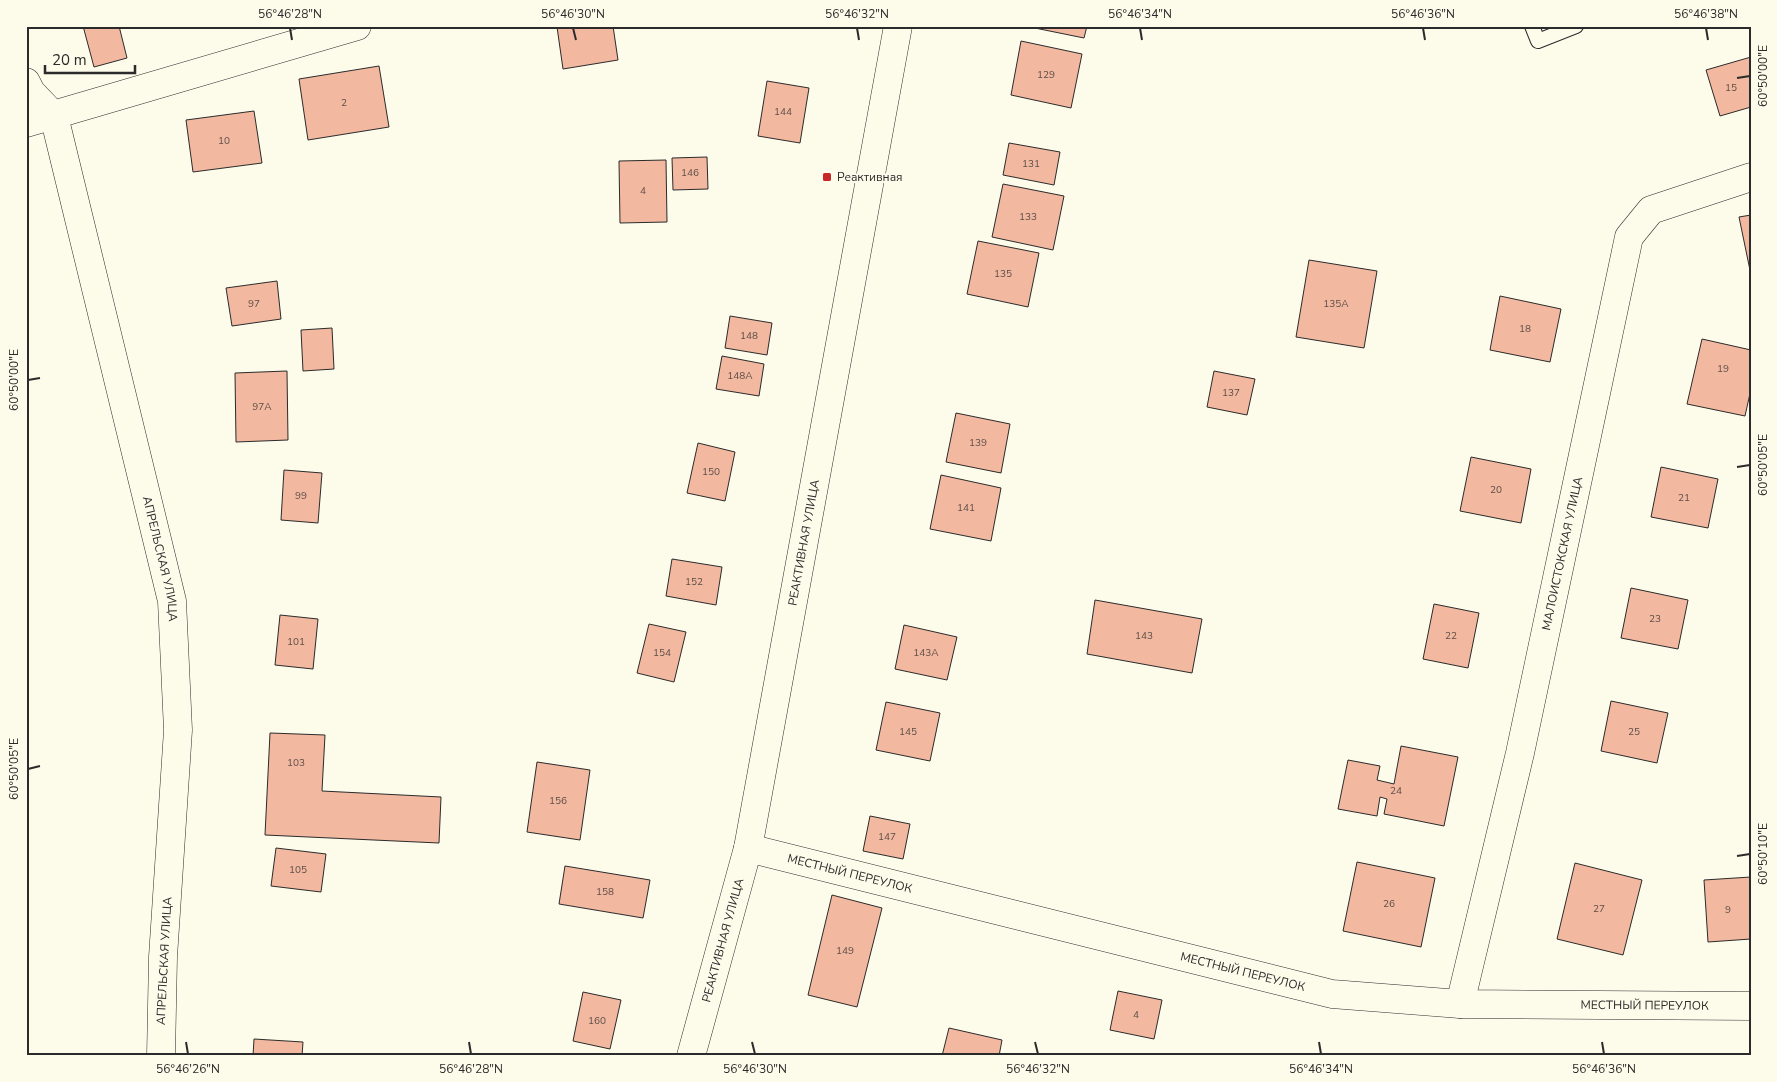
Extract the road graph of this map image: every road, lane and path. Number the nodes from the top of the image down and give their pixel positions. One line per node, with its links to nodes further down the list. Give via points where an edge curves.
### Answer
1 (357, 26): 6 (street)
2 (898, 26): 9 (street, РЕАКТИВНАЯ УЛИЦА)
3 (1532, 26): 4 (lane, via 1538,41)
4 (1576, 26)
5 (26, 82): 6 (street)
6 (54, 116): 7 (street); 12 (street, АПРЕЛЬСКАЯ УЛИЦА, via 172,601 178,730)
7 (26, 123)
8 (1751, 177): 10 (street, МАЛОИСТОКСКАЯ УЛИЦА, via 1651,210 1628,237 1520,753)
9 (748, 848): 10 (street, МЕСТНЫЙ ПЕРЕУЛОК, via 1332,994); 13 (street, РЕАКТИВНАЯ УЛИЦА)
10 (1460, 1004): 11 (street, МЕСТНЫЙ ПЕРЕУЛОК)
11 (1751, 1006)
12 (160, 1056)
13 (691, 1056)

